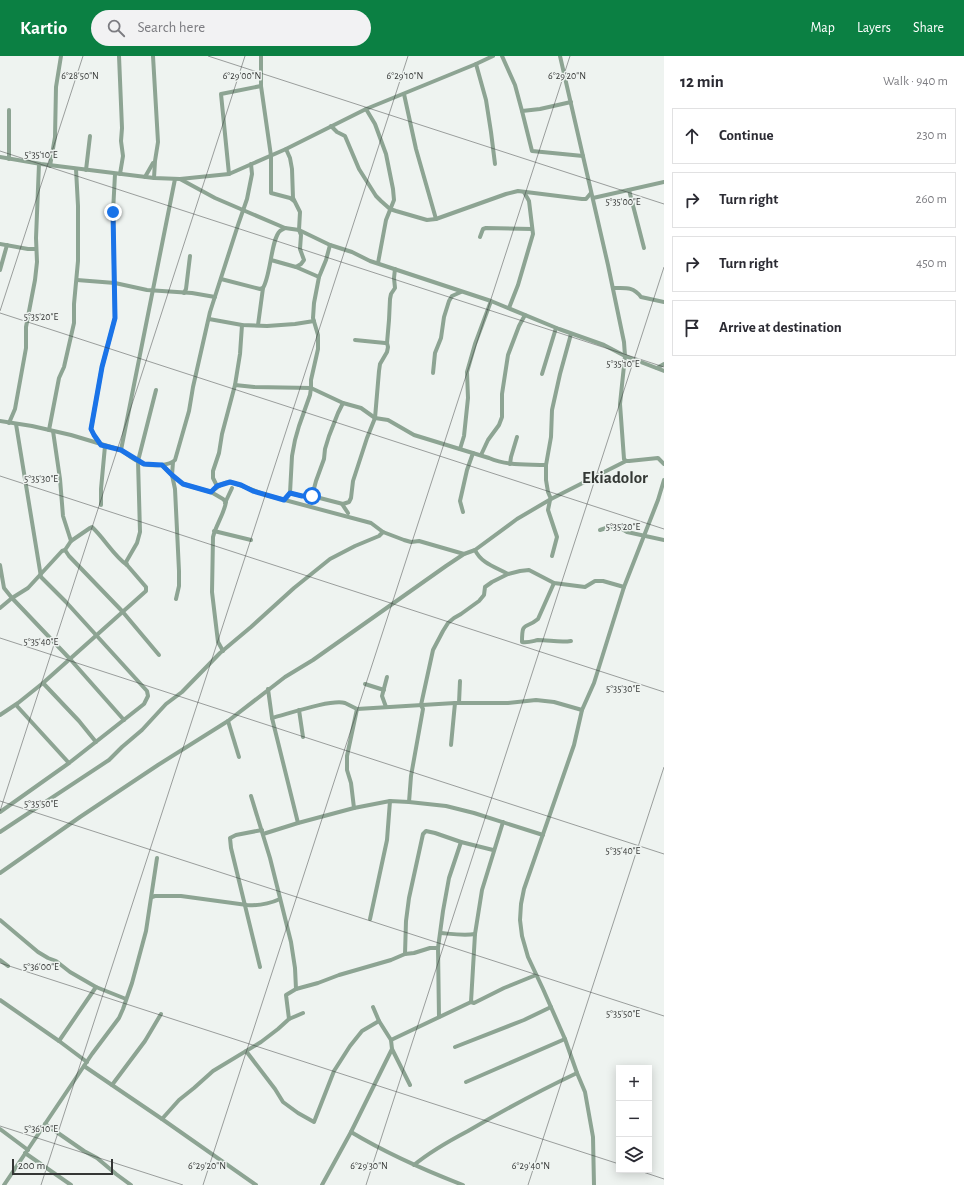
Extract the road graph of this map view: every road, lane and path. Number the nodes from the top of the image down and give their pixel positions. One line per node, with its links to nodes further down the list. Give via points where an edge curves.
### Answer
1 (61, 56): 26 (street, via 56,87 55,137)
2 (119, 56): 30 (street, via 123,156)
3 (153, 56): 22 (street, via 158,142)
4 (261, 56): 9 (street)
5 (493, 56): 8 (street)
6 (502, 56): 14 (street, via 515,85)
7 (560, 56): 11 (street)
8 (476, 64): 10 (street); 25 (street, via 486,100)
9 (262, 86): 18 (street); 31 (street, via 221,94)
10 (404, 94): 12 (street); 43 (street, via 416,149)
11 (571, 102): 14 (street); 19 (street)
12 (366, 109): 15 (street); 41 (street, via 375,124 386,154 394,200)
13 (9, 110): 21 (street)
14 (522, 111): 19 (street, via 532,151)
15 (331, 126): 17 (street); 41 (street, via 345,136 359,168 376,196)
16 (90, 136): 28 (street)
17 (286, 149): 18 (street); 40 (street, via 291,163)
18 (271, 156): 24 (street); 40 (street, via 271,193)
19 (583, 156): 39 (street)
20 (0, 157): 21 (street)
21 (9, 159): 23 (street)
22 (155, 161): 32 (street); 33 (street)
23 (39, 164): 26 (street); 52 (street)
24 (251, 164): 31 (street); 42 (street, via 250,186)
25 (495, 164)
26 (50, 166): 27 (street)
27 (76, 169): 28 (street); 61 (street)
28 (86, 170): 29 (street)
29 (115, 174): 30 (street); 62 (street)
30 (120, 174): 32 (street)
31 (229, 174): 35 (street)
32 (145, 177): 33 (street)
33 (154, 178): 34 (street)
34 (175, 179): 35 (street); 65 (street)
35 (180, 179): 42 (street)
36 (664, 182): 37 (street)
37 (629, 190): 39 (street); 51 (street)
38 (524, 192): 39 (street, via 582,199); 43 (street, via 506,194); 45 (street, via 529,201)
39 (592, 195): 64 (street)
40 (294, 201): 46 (street, via 300,212)
41 (390, 209): 43 (street, via 427,220); 55 (street)
42 (243, 210): 44 (street); 60 (street)
43 (436, 219)
44 (285, 228): 46 (street); 54 (street, via 279,231 274,240)
45 (532, 229): 47 (street, via 486,228); 71 (street, via 533,234)
46 (299, 230): 50 (street); 56 (street, via 304,260)
47 (480, 237)
48 (0, 244): 49 (street)
49 (7, 245): 52 (street); 58 (street)
50 (330, 245): 55 (street); 59 (street)
51 (644, 248)
52 (36, 249): 93 (street, via 35,280 26,327 26,348 15,409)
53 (190, 256): 67 (street)
54 (271, 260): 56 (street); 63 (street)
55 (378, 263): 57 (street)
56 (296, 267): 59 (street)
57 (395, 269): 66 (street); 80 (street, via 395,288 390,299)
58 (0, 270)
59 (319, 277): 74 (street, via 314,303)
60 (221, 279): 63 (street); 68 (street)
61 (77, 280): 62 (street); 96 (street, via 74,323 59,378)
62 (115, 283): 65 (street); 95 (street, via 115,318 102,367)
63 (263, 288): 76 (street)
64 (612, 288): 70 (street, via 631,288 641,297); 81 (street)
65 (153, 291): 67 (street); 101 (street)
66 (462, 292): 69 (street); 85 (street, via 452,296 449,301 435,353)
67 (184, 293): 68 (street)
68 (215, 297): 73 (street)
69 (490, 301): 71 (street); 100 (street, via 467,372 468,398)
70 (664, 302)
71 (509, 308): 72 (street)
72 (525, 314): 77 (street); 103 (street, via 508,355 502,394 502,417)
73 (208, 319): 75 (street); 108 (street, via 189,411)
74 (314, 321): 76 (street); 88 (street, via 318,349)
75 (242, 325): 76 (street); 87 (street)
76 (258, 325)
77 (556, 328): 78 (street); 86 (street)
78 (571, 334): 81 (street, via 604,345); 112 (street, via 552,410)
79 (355, 340): 80 (street)
80 (387, 343): 91 (street, via 387,352 380,364)
81 (625, 356): 83 (street); 107 (street, via 620,404)
82 (664, 364): 83 (street)
83 (657, 368): 84 (street)
84 (664, 371)
85 (433, 373)
86 (542, 374)
87 (235, 385): 88 (street); 115 (street, via 213,471)
88 (311, 388): 90 (street); 118 (street, via 295,440)
89 (156, 390): 106 (street)
90 (343, 403): 91 (street, via 361,408); 119 (street, via 329,436)
91 (375, 418): 100 (street, via 388,420 414,435); 123 (street, via 353,481 352,498)
92 (0, 421): 93 (street)
93 (9, 423): 94 (street)
94 (16, 424): 96 (street); 141 (street)
95 (91, 429): 98 (street); 99 (street)
96 (51, 430): 98 (street); 133 (street, via 60,479 63,516)
97 (517, 437): 109 (street)
98 (85, 439): 99 (street)
99 (103, 445): 101 (street); 124 (street)
100 (460, 449): 102 (street)
101 (121, 450): 106 (street)
102 (473, 453): 103 (street); 125 (street, via 460,501)
103 (481, 455): 109 (street)
104 (658, 458): 105 (street); 107 (street); 110 (street)
105 (664, 458)
106 (138, 461): 111 (street); 138 (street, via 140,532)
107 (626, 461): 120 (street)
108 (173, 462): 111 (street); 113 (street)
109 (510, 464): 112 (street)
110 (664, 464)
111 (162, 465): 113 (street)
112 (546, 465): 120 (street)
113 (172, 475): 117 (street, via 183,484); 147 (street, via 179,571)
114 (664, 480): 130 (street, via 660,501)
115 (217, 486): 117 (street); 121 (street, via 230,482)
116 (232, 488): 122 (street)
117 (211, 492): 122 (street)
118 (290, 493): 119 (street); 121 (street)
119 (312, 496): 123 (street)
120 (550, 499): 135 (street, via 506,526); 137 (street, via 548,510 557,537)
121 (284, 500): 129 (street, via 361,519)
122 (226, 503): 128 (street)
123 (343, 504): 126 (street)
124 (101, 505)
125 (463, 512)
126 (348, 513)
127 (600, 530): 130 (street, via 615,527)
128 (214, 531): 131 (street); 152 (street, via 212,592 218,642)
129 (383, 532): 136 (street, via 411,542 419,541); 152 (street, via 330,559)
130 (644, 535): 132 (street); 144 (street)
131 (250, 540)
132 (664, 540)
133 (70, 541): 134 (street); 138 (street, via 92,527 121,561)
134 (64, 550): 141 (street); 149 (street)
135 (475, 550): 136 (street); 140 (street, via 478,557)
136 (464, 554): 159 (street)
137 (552, 556)
138 (127, 564): 143 (street)
139 (0, 565): 146 (street, via 4,588)
140 (508, 574): 142 (street, via 529,570); 163 (street, via 486,587 479,601 448,624 433,650)
141 (40, 575): 146 (street, via 28,588); 150 (street)
142 (554, 583): 144 (street, via 585,587 595,581 603,581); 151 (street, via 538,619 522,630 522,642)
143 (146, 587): 145 (street); 149 (street, via 146,591)
144 (624, 587): 167 (street, via 594,683)
145 (150, 593)
146 (12, 598): 148 (street); 154 (street)
147 (176, 599)
148 (0, 608)
149 (122, 611): 150 (street); 153 (street)
150 (96, 635): 154 (street); 170 (street, via 147,691 148,696 144,704)
151 (571, 641)
152 (224, 651): 184 (street, via 108,760)
153 (159, 655)
154 (70, 659): 157 (street); 170 (street)
155 (387, 677): 160 (street)
156 (460, 681): 161 (street)
157 (43, 683): 162 (street); 173 (street, via 79,720)
158 (365, 684): 160 (street)
159 (268, 690): 169 (street); 171 (street)
160 (384, 690): 164 (street, via 382,696)
161 (457, 703): 163 (street); 167 (street, via 536,700); 174 (street)
162 (16, 705): 168 (street); 176 (street)
163 (421, 705): 164 (street); 179 (street, via 423,709)
164 (386, 707): 165 (street)
165 (357, 709): 166 (street, via 344,703); 180 (street, via 347,756)
166 (299, 710): 169 (street); 172 (street)
167 (582, 710): 186 (street, via 574,744)
168 (0, 715)
169 (272, 718): 183 (street)
170 (124, 720): 173 (street)
171 (228, 721): 175 (street); 190 (street, via 158,765)
172 (303, 737)
173 (96, 742): 176 (street)
174 (451, 745)
175 (240, 757)
176 (68, 763): 181 (street)
177 (251, 796): 185 (street)
178 (390, 801): 179 (street); 180 (street); 194 (street, via 387,840)
179 (409, 802): 182 (street, via 446,806)
180 (354, 808): 183 (street)
181 (0, 812)
182 (503, 822): 186 (street); 188 (street)
183 (298, 823): 185 (street)
184 (0, 832)
185 (262, 832): 192 (street); 193 (street, via 230,838)
186 (543, 835): 203 (street, via 524,889 520,920 528,957)
187 (461, 842): 188 (street); 196 (street, via 449,878); 199 (street, via 426,831 424,834 409,898)
188 (493, 850): 197 (street, via 482,890)
189 (157, 858): 191 (street)
190 (0, 873)
191 (152, 897): 193 (street, via 181,896); 206 (street, via 146,931)
192 (280, 899): 193 (street, via 257,906); 205 (street, via 291,942)
193 (245, 905): 202 (street)
194 (370, 919)
195 (0, 920): 204 (street, via 38,952)
196 (441, 933): 197 (street); 198 (street)
197 (475, 934): 208 (street)
198 (438, 948): 199 (street); 213 (street)
199 (405, 954): 205 (street)
200 (0, 960): 201 (street)
201 (8, 966)
202 (260, 967)
203 (536, 975): 208 (street, via 474,1003); 209 (street)
204 (96, 986): 206 (street); 218 (street)
205 (296, 989): 214 (street, via 286,995)
206 (126, 999): 222 (street, via 118,1018)
207 (0, 1000): 218 (street)
208 (471, 1002): 213 (street)
209 (551, 1007): 216 (street); 219 (street)
210 (373, 1008): 215 (street)
211 (303, 1013): 214 (street)
212 (161, 1014): 226 (street, via 145,1042)
213 (439, 1017): 217 (street)
214 (289, 1019): 221 (street, via 278,1030)
215 (379, 1022): 217 (street); 221 (street, via 362,1031 350,1046 334,1071 314,1122 283,1102)
216 (565, 1038): 224 (street); 225 (street)
217 (391, 1040): 220 (street)
218 (59, 1041): 222 (street)
219 (455, 1047)
220 (392, 1049): 227 (street); 231 (street)
221 (246, 1052): 228 (street, via 213,1070)
222 (87, 1062): 223 (street)
223 (84, 1066): 226 (street); 229 (street)
224 (577, 1074): 233 (street, via 492,1116 427,1154); 240 (street, via 585,1092 593,1138)
225 (466, 1082)
226 (112, 1085): 228 (street)
227 (410, 1085)
228 (162, 1119): 237 (street)
229 (45, 1124): 232 (street); 236 (street, via 97,1158)
230 (0, 1129): 232 (street)
231 (351, 1132): 233 (street, via 377,1148); 238 (street)
232 (26, 1151): 234 (street); 235 (street)
233 (414, 1165): 239 (street)
234 (4, 1185)
235 (71, 1185)
236 (131, 1185)
237 (256, 1185)
238 (322, 1185)
239 (463, 1185)
240 (594, 1185)

